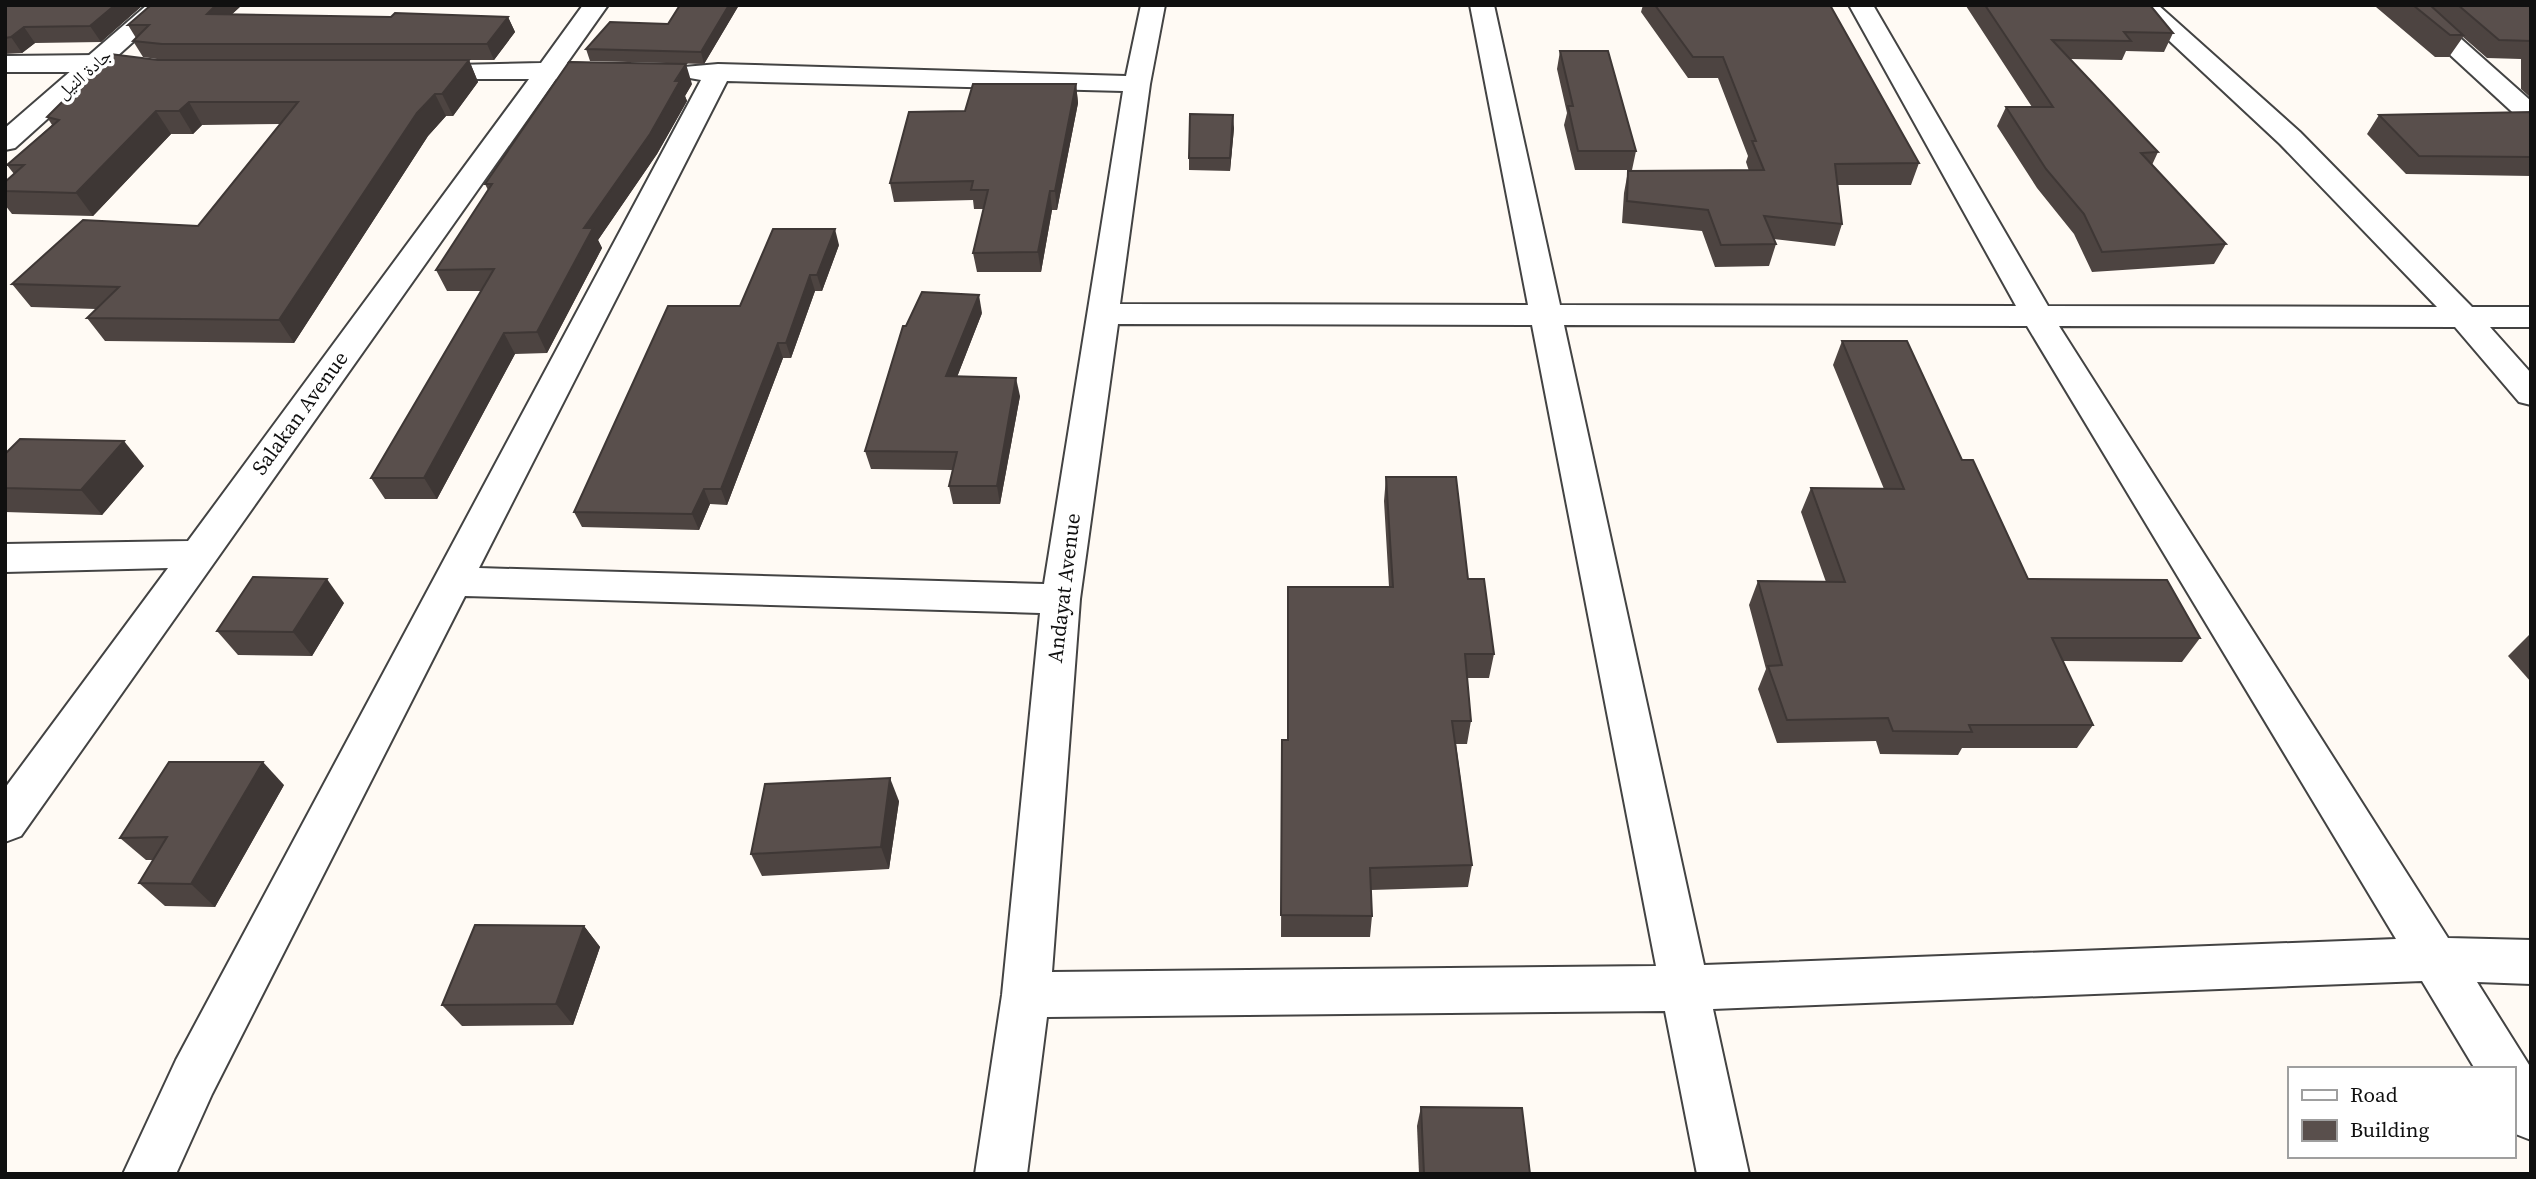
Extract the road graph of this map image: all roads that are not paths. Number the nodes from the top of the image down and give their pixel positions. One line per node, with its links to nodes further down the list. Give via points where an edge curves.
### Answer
1 (162, 5): 8 (street, جادة النيل)
2 (597, 5): 12 (street, Salakan Avenue)
3 (1153, 5): 16 (street, Andayat Avenue)
4 (1482, 5): 21 (street)
5 (1861, 5): 22 (street)
6 (2143, 5): 20 (street, via 2290,138)
7 (2408, 5): 17 (street)
8 (98, 63): 9 (street); 10 (street); 18 (street, جادة النيل)
9 (5, 64)
10 (160, 70)
11 (395, 71): 12 (street)
12 (548, 71): 13 (street); 25 (street, Salakan Avenue)
13 (637, 71)
14 (664, 72): 15 (street)
15 (718, 72): 16 (street); 27 (street)
16 (1136, 84): 19 (street, Andayat Avenue)
17 (2531, 115)
18 (5, 142)
19 (1102, 314): 21 (street); 28 (street, Andayat Avenue)
20 (2463, 316): 22 (street); 23 (street); 24 (street)
21 (1546, 317): 22 (street); 32 (street)
22 (2039, 317): 30 (street)
23 (2531, 317)
24 (2531, 394)
25 (198, 554): 26 (street); 29 (street, Salakan Avenue)
26 (5, 558)
27 (453, 582): 28 (street); 37 (street, via 194,1077)
28 (1061, 598): 33 (street, Andayat Avenue)
29 (5, 823)
30 (2436, 959): 31 (street); 32 (street); 34 (street)
31 (2531, 962)
32 (1684, 988): 33 (street); 39 (street)
33 (1026, 995): 38 (street, Andayat Avenue)
34 (2502, 1067)
35 (2515, 1089): 36 (street)
36 (2531, 1115)
37 (149, 1174)
38 (1001, 1174)
39 (1723, 1174)

